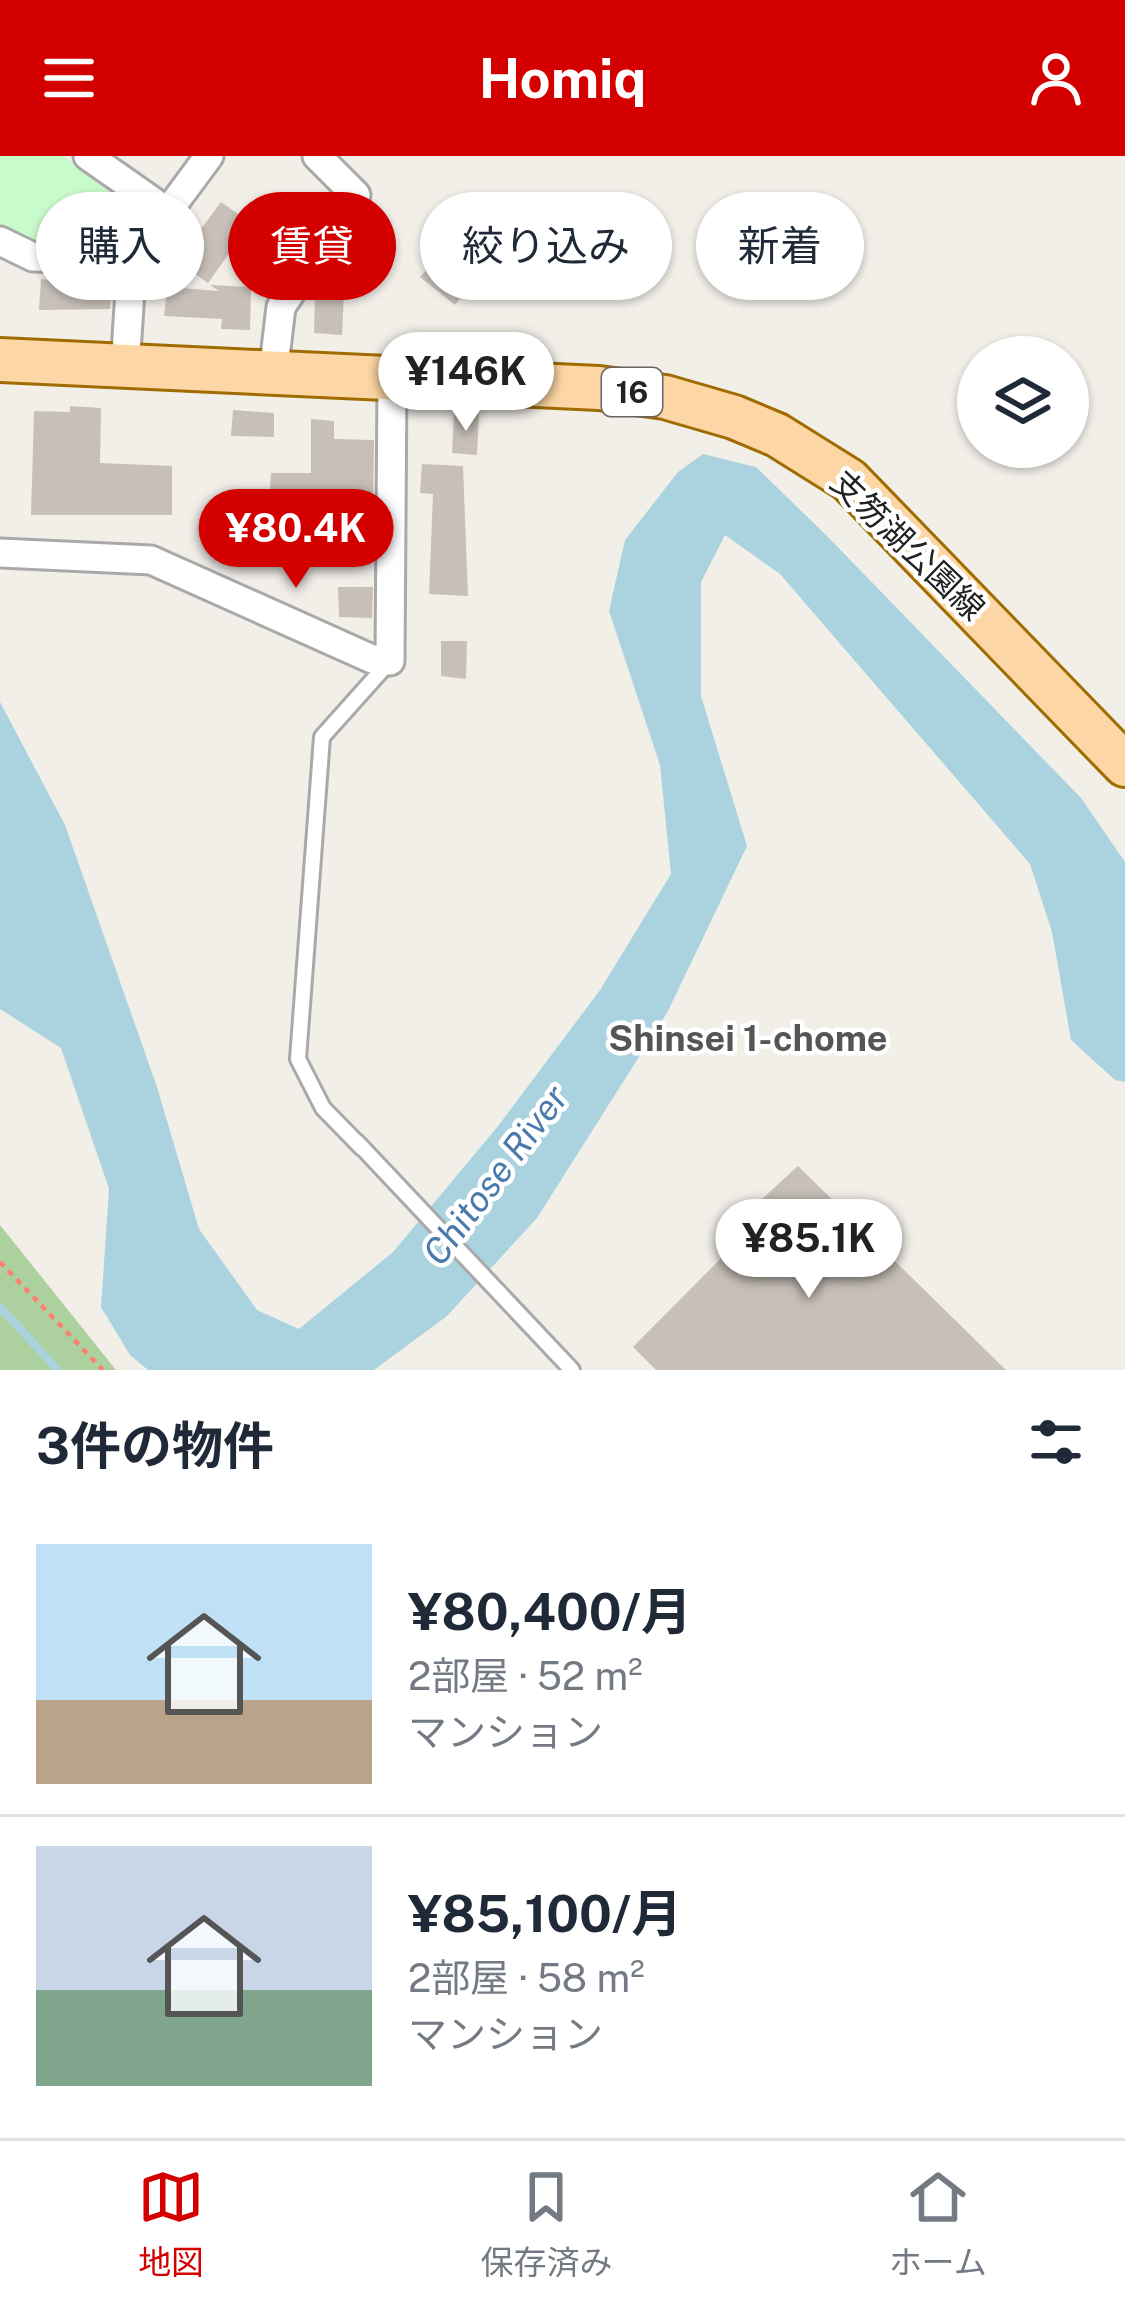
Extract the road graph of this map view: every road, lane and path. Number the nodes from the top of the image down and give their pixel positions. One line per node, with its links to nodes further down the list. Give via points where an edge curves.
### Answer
1 (88, 156): 4 (street)
2 (209, 156): 5 (street)
3 (317, 156): 11 (street, via 356,195 280,307)
4 (139, 192)
5 (183, 192)
6 (0, 241): 7 (street)
7 (36, 257)
8 (129, 300): 10 (street)
9 (0, 360): 10 (main road, 支笏湖公園線 / 16)
10 (125, 368): 11 (main road, 支笏湖公園線 / 16)
11 (274, 374): 12 (main road, 支笏湖公園線 / 16)
12 (392, 380): 14 (street); 15 (main road, 支笏湖公園線 / 16, via 665,397 777,435 877,505)
13 (0, 553): 14 (street, via 151,560)
14 (390, 662): 18 (lane, via 322,737 298,1059 323,1108)
15 (1125, 765)
16 (0, 1262): 17 (path)
17 (103, 1370)
18 (572, 1370)

